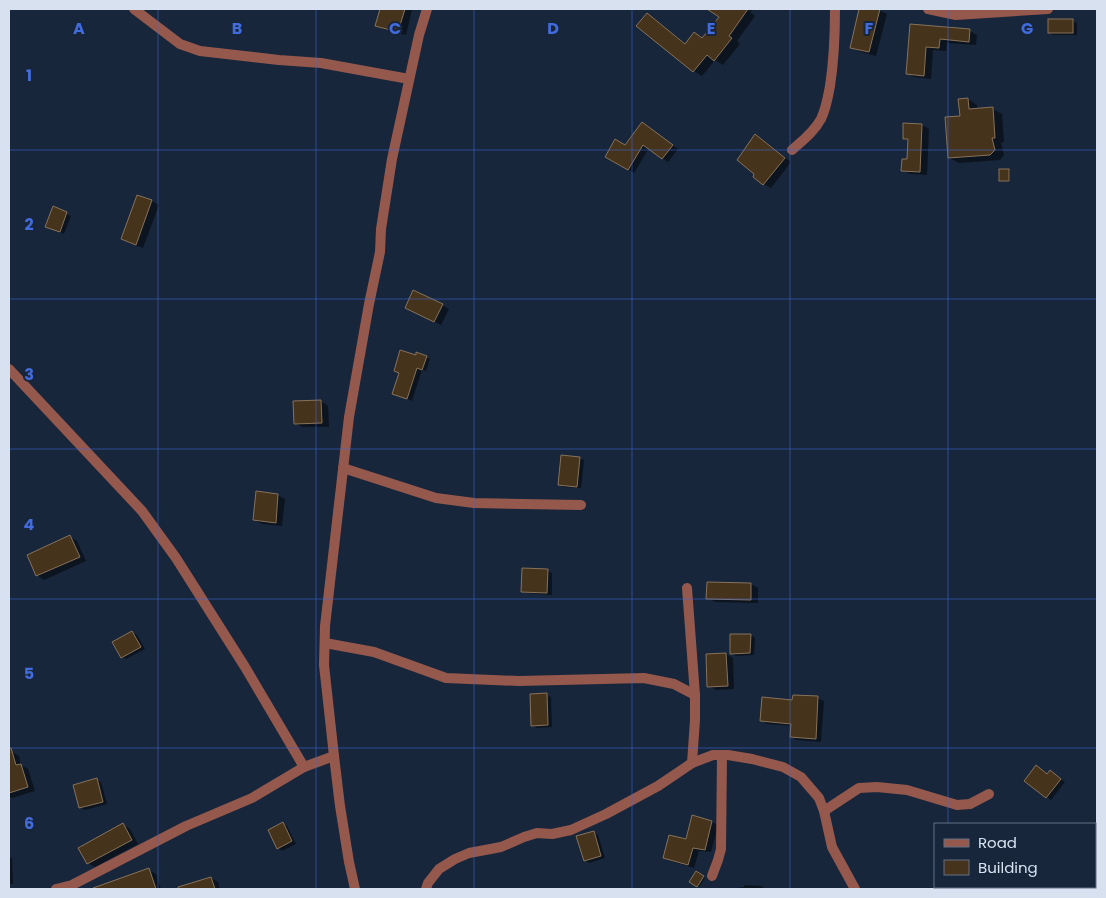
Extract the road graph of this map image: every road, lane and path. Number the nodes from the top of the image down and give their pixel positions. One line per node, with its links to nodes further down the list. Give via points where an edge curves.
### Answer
1 (134, 9): 6 (street, via 180,44 200,51 321,63)
2 (427, 9): 6 (street)
3 (836, 9): 7 (street, via 827,103 811,133)
4 (928, 9): 5 (street, via 956,15)
5 (1048, 9)
6 (409, 79): 9 (street, via 392,159 380,252 349,417)
7 (792, 150)
8 (9, 369): 17 (street, via 142,511 176,558)
9 (343, 468): 10 (street, via 436,498 474,503); 12 (street)
10 (581, 505)
11 (688, 588): 13 (street)
12 (325, 643): 13 (street, via 374,652 446,678 519,681 644,678 674,684); 15 (street, via 324,665)
13 (695, 695): 16 (street)
14 (722, 755): 16 (street); 19 (street, via 783,767 801,777 819,798); 20 (street, via 721,848)
15 (334, 756): 17 (street); 22 (street)
16 (692, 763): 23 (street, via 658,786 571,830 524,836 501,847 455,859 439,869)
17 (304, 766): 21 (street, via 252,798 186,826 72,885)
18 (989, 794): 19 (street, via 970,804 957,805 907,790 877,786 859,788)
19 (824, 811): 24 (street, via 832,847)
20 (712, 876)
21 (56, 889)
22 (355, 889)
23 (426, 889)
24 (855, 889)

